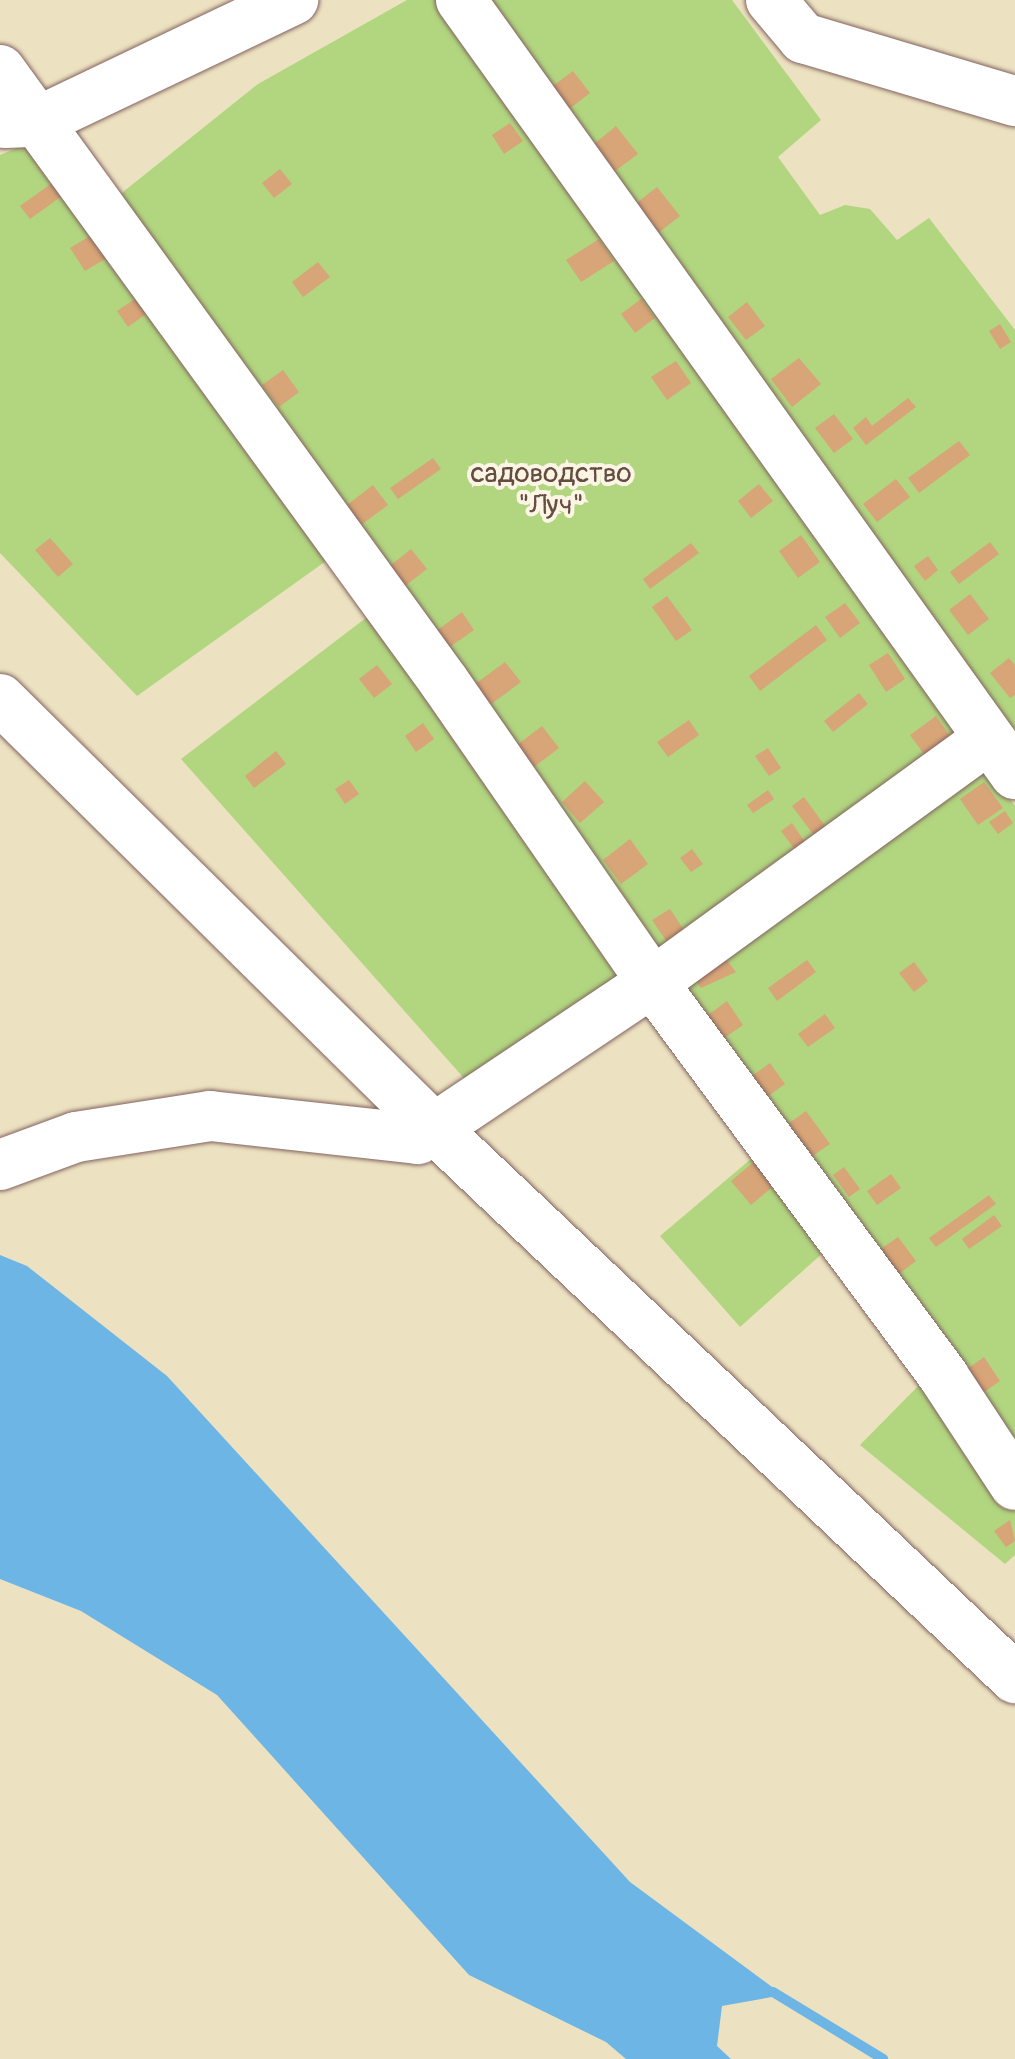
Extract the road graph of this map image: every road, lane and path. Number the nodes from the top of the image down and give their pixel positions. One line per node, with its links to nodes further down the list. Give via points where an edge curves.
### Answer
1 (293, 0): 6 (lane)
2 (461, 0): 8 (lane)
3 (770, 0): 5 (lane, via 802,38)
4 (0, 70): 6 (lane)
5 (1015, 101)
6 (18, 122): 9 (lane, via 445,683)
7 (0, 699): 10 (lane)
8 (1002, 756): 9 (lane)
9 (652, 982): 10 (lane); 12 (lane, via 944,1376)
10 (435, 1129): 11 (lane, via 418,1140 210,1116 76,1137); 13 (lane)
11 (0, 1165)
12 (1015, 1485)
13 (1015, 1678)

